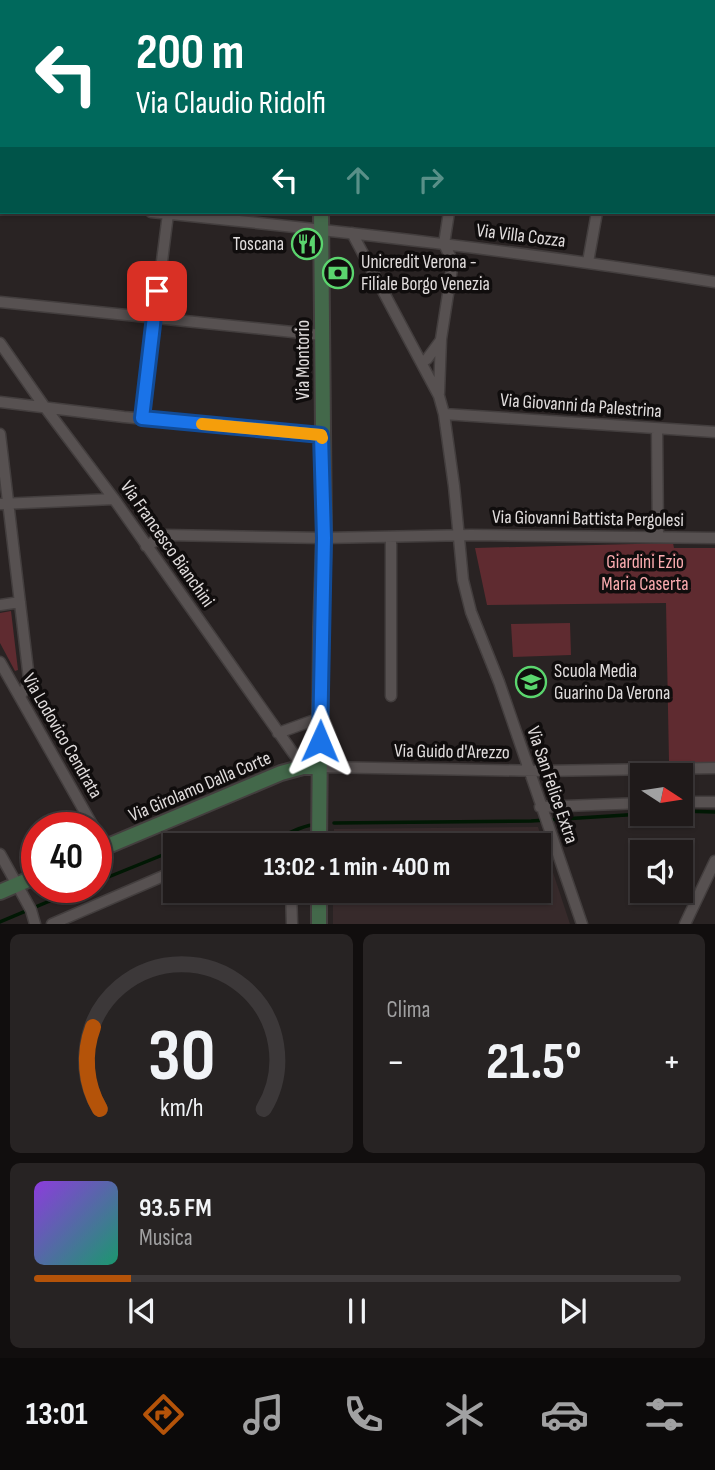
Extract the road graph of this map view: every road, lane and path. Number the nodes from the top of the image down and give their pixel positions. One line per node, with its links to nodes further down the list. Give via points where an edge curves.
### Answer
1 (168, 214): 5 (street, Via Villa Cozza); 11 (street)
2 (321, 214): 5 (street, Via Montorio)
3 (449, 214): 7 (street)
4 (597, 214): 8 (street)
5 (322, 230): 6 (street, Via Villa Cozza); 12 (street, Via Montorio)
6 (352, 233): 7 (street, Via Villa Cozza); 15 (street, Via San Felice Extra)
7 (444, 244): 8 (street, Via Villa Cozza); 13 (street, via 453,262)
8 (588, 261): 9 (street, Via Villa Cozza)
9 (715, 282)
10 (0, 302): 11 (street)
11 (154, 317): 12 (street); 20 (street)
12 (322, 335): 24 (street, Via Montorio)
13 (441, 339): 15 (street); 16 (street)
14 (0, 343): 18 (street, Via Francesco Bianchini)
15 (422, 362): 16 (street, Via San Felice Extra)
16 (439, 396): 19 (street, Via San Felice Extra)
17 (0, 402): 18 (street)
18 (44, 406): 20 (street); 25 (street, Via Francesco Bianchini)
19 (444, 414): 21 (street, Via Giovanni da Palestrina); 27 (street, Via San Felice Extra)
20 (142, 418): 24 (street)
21 (657, 429): 22 (street, Via Giovanni da Palestrina); 29 (street)
22 (715, 432)
23 (0, 434): 26 (street)
24 (321, 435): 30 (street, Via Montorio)
25 (114, 499): 26 (street); 32 (street, Via Francesco Bianchini)
26 (4, 504): 33 (street)
27 (460, 535): 28 (street); 29 (street, Via Giovanni Battista Pergolesi); 43 (street, Via San Felice Extra, via 471,612)
28 (391, 537): 30 (street); 37 (street)
29 (658, 537): 31 (street, Via Giovanni Battista Pergolesi)
30 (324, 538): 32 (street, via 166,535); 38 (street, Via Montorio)
31 (715, 538)
32 (146, 546): 39 (street, Via Francesco Bianchini)
33 (20, 602): 34 (street); 36 (street, via 29,678)
34 (0, 605)
35 (0, 662): 36 (street, Via Lodovico Cendrata)
36 (20, 695): 50 (street, Via Lodovico Cendrata)
37 (391, 695)
38 (320, 718): 39 (street); 41 (street, Via Montorio)
39 (278, 733): 40 (street, Via Francesco Bianchini)
40 (303, 767): 41 (street, Via Girolamo Dalla Corte); 52 (street, Via Girolamo Dalla Corte)
41 (320, 767): 43 (street, Via Guido d'Arezzo); 51 (street, Via Montorio)
42 (715, 768): 44 (street, Via Guido d'Arezzo)
43 (528, 770): 45 (street, Via Guido d'Arezzo); 49 (street, Via San Felice Extra)
44 (693, 770)
45 (630, 771)
46 (693, 802): 47 (street)
47 (715, 802)
48 (630, 804): 49 (street)
49 (541, 809): 65 (street, Via San Felice Extra)
50 (85, 812)
51 (320, 833)
52 (112, 844)
53 (0, 854): 57 (street)
54 (715, 861): 66 (street)
55 (163, 876): 62 (street)
56 (21, 882): 57 (street)
57 (17, 884): 58 (street); 61 (street)
58 (0, 892)
59 (292, 903): 63 (street)
60 (319, 903): 64 (street)
61 (36, 924)
62 (52, 924)
63 (292, 924)
64 (319, 924)
65 (582, 924)
66 (685, 924)

